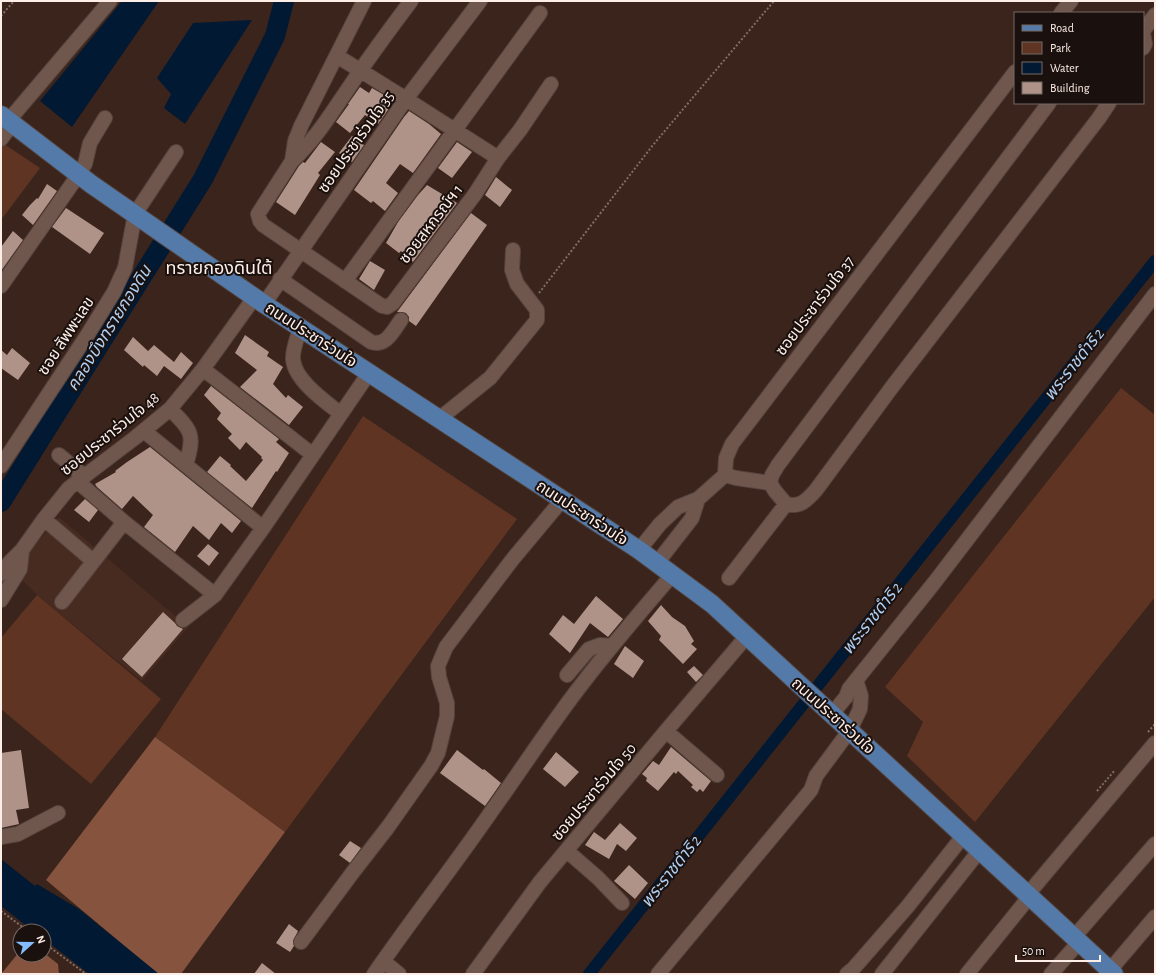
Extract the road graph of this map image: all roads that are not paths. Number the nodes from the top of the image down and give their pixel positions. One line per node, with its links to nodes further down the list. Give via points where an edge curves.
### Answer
1 (110, 1): 18 (street)
2 (364, 1): 10 (street)
3 (411, 1): 11 (street)
4 (480, 1): 14 (street, ซอยประชาร่วมใจ 35)
5 (1070, 1): 6 (street)
6 (1062, 12)
7 (540, 14): 19 (street)
8 (1155, 15): 9 (street)
9 (1144, 31)
10 (337, 56): 11 (street); 23 (street, via 301,126 295,141)
11 (360, 70): 14 (street); 23 (street, via 319,132)
12 (1014, 73): 45 (street, ซอยประชาร่วมใจ 37, via 732,444 726,458)
13 (551, 84): 22 (street, ซอยสหกรณ์ฯ 1)
14 (406, 99): 19 (street); 26 (street, ซอยประชาร่วมใจ 35)
15 (1048, 104): 47 (street, via 783,459 772,475)
16 (1108, 104): 50 (street, via 816,490 806,502 798,505)
17 (105, 118): 24 (street, via 90,143 85,164)
18 (8, 119): 20 (street); 24 (main road, ถนนประชาร่วมใจ)
19 (455, 130): 22 (street); 29 (street)
20 (1, 139)
21 (176, 152): 25 (street)
22 (498, 158): 29 (street, ซอยสหกรณ์ฯ 1, via 475,194 393,303 387,307 382,306)
23 (292, 161): 26 (street, via 258,214 263,225)
24 (79, 174): 25 (main road, ถนนประชาร่วมใจ); 30 (street)
25 (135, 214): 32 (main road, ถนนประชาร่วมใจ); 44 (street, ซอย สัพพะเลข, via 125,268 114,292)
26 (300, 250): 28 (street, ซอยประชาร่วมใจ 35); 29 (street)
27 (513, 250): 39 (street, via 512,270 517,284 537,310 537,320 490,378)
28 (280, 279): 32 (street, ซอยประชาร่วมใจ 35); 33 (street, via 370,342 382,342 390,336)
29 (345, 281)
30 (1, 286)
31 (1155, 294): 68 (street, via 934,583)
32 (259, 301): 34 (main road, ถนนประชาร่วมใจ); 35 (street, ซอยประชาร่วมใจ 48)
33 (401, 320)
34 (300, 328): 36 (main road, ถนนประชาร่วมใจ); 38 (street, via 292,358 294,365 307,385)
35 (203, 369): 37 (street, ซอยประชาร่วมใจ 48); 42 (street)
36 (369, 373): 38 (street); 39 (main road, ถนนประชาร่วมใจ)
37 (170, 409): 40 (street, ซอยประชาร่วมใจ 48); 43 (street, via 190,432 191,445)
38 (341, 414): 42 (street)
39 (439, 419): 48 (main road, ถนนประชาร่วมใจ)
40 (144, 431): 43 (street); 46 (street, ซอยประชาร่วมใจ 48)
41 (59, 455): 46 (street)
42 (313, 455): 53 (street)
43 (186, 465): 53 (street)
44 (1, 466)
45 (725, 475): 47 (street); 49 (street)
46 (81, 478): 51 (street, ซอยประชาร่วมใจ 48, via 69,488); 52 (street)
47 (770, 483): 50 (street)
48 (562, 500): 55 (main road, ถนนประชาร่วมใจ); 84 (street, via 512,560 446,647 438,666 447,703 447,716 438,753 388,827)
49 (698, 500): 55 (street, via 678,507); 57 (street, via 692,518)
50 (786, 504): 60 (street)
51 (44, 519): 54 (street, ซอยประชาร่วมใจ 48); 56 (street)
52 (124, 522): 56 (street); 61 (street)
53 (263, 528): 61 (street)
54 (22, 550): 58 (street, ซอยประชาร่วมใจ 48); 62 (street, via 20,569)
55 (639, 550): 57 (main road, ถนนประชาร่วมใจ)
56 (94, 561): 63 (street)
57 (658, 562): 59 (main road, ถนนประชาร่วมใจ)
58 (1, 574)
59 (673, 574): 65 (main road, ถนนประชาร่วมใจ, via 712,604); 66 (street)
60 (728, 578)
61 (215, 595): 64 (street)
62 (1, 600)
63 (62, 602)
64 (183, 620)
65 (747, 636): 69 (main road, ถนนประชาร่วมใจ); 71 (street, ซอยประชาร่วมใจ 50)
66 (611, 646): 67 (street, via 600,645 589,649); 85 (street)
67 (567, 676)
68 (856, 680): 69 (street, via 846,697); 70 (street, via 861,696 860,709)
69 (828, 711): 70 (main road, ถนนประชาร่วมใจ)
70 (850, 730): 75 (main road, ถนนประชาร่วมใจ); 90 (street, via 816,776 811,790)
71 (666, 732): 73 (street); 79 (street, ซอยประชาร่วมใจ 50)
72 (1155, 743): 80 (street)
73 (717, 775)
74 (58, 813): 76 (street, via 18,834)
75 (964, 835): 78 (main road, ถนนประชาร่วมใจ); 91 (street, via 908,906)
76 (1, 837)
77 (1155, 844): 83 (street)
78 (980, 850): 80 (main road, ถนนประชาร่วมใจ); 92 (street)
79 (567, 851): 81 (street); 89 (street, ซอยประชาร่วมใจ 50, via 540,882)
80 (1029, 895): 83 (main road, ถนนประชาร่วมใจ); 93 (street)
81 (622, 903)
82 (1155, 917): 86 (street)
83 (1077, 939): 86 (main road, ถนนประชาร่วมใจ); 94 (street)
84 (301, 942)
85 (383, 961): 87 (street); 88 (street)
86 (1112, 972)
87 (374, 974)
88 (399, 974)
89 (473, 974)
90 (658, 974)
91 (847, 974)
92 (882, 974)
93 (967, 974)
94 (1051, 974)

